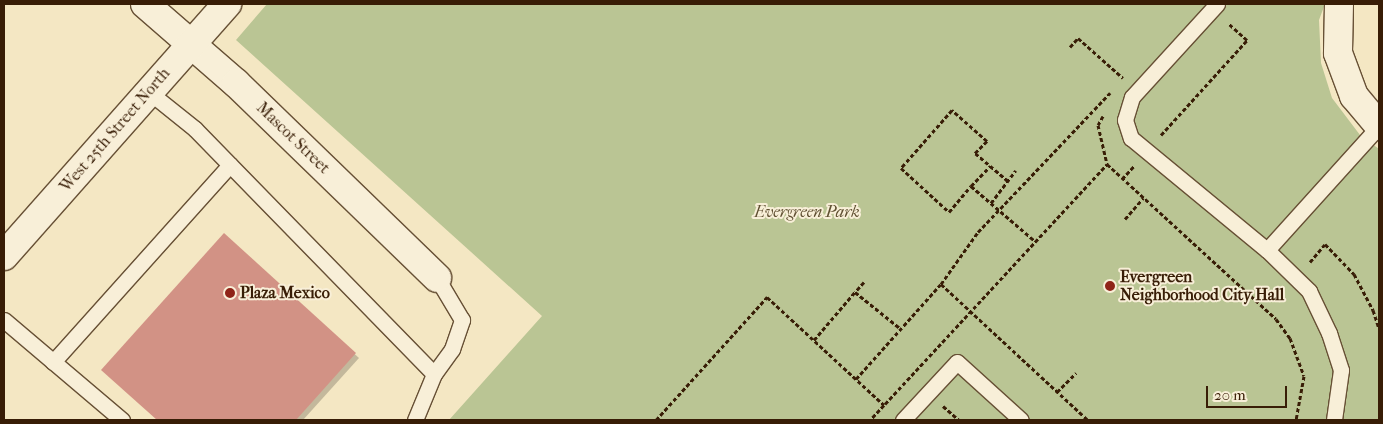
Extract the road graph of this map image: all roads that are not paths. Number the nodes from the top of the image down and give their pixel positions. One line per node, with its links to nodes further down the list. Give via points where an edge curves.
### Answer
1 (145, 4): 5 (street, Mascot Street)
2 (227, 4): 5 (street, West 25th Street North)
3 (1217, 4): 9 (lane, via 1132,97 1125,120 1131,138)
4 (1340, 4): 7 (street, via 1338,53 1354,96)
5 (191, 44): 6 (street, West 25th Street North); 11 (street, Mascot Street, via 236,83)
6 (149, 92): 8 (lane, via 195,128); 10 (street, West 25th Street North)
7 (1379, 126): 9 (lane)
8 (230, 165): 13 (lane); 14 (lane)
9 (1267, 250): 19 (lane, via 1309,291 1329,333 1341,370)
10 (4, 256)
11 (437, 278): 14 (lane, via 462,320 452,349)
12 (4, 320): 13 (lane)
13 (53, 362): 15 (lane)
14 (434, 374): 16 (lane)
15 (122, 420)
16 (415, 420)
17 (903, 420): 18 (lane, via 956,362)
18 (1021, 420)
19 (1334, 420)

